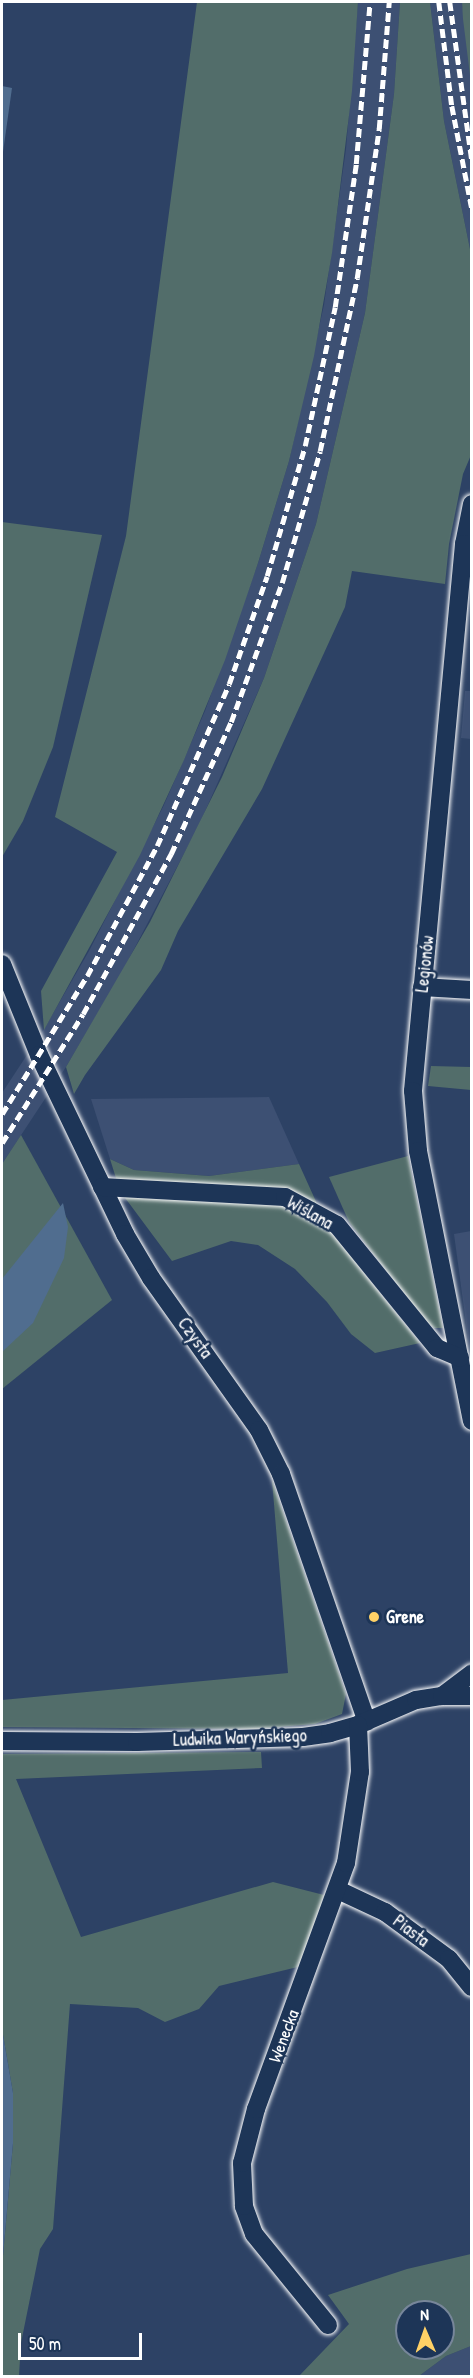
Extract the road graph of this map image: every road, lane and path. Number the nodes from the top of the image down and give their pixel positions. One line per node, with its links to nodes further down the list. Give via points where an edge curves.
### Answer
1 (471, 504): 3 (street, Legionów)
2 (2, 964): 5 (street, Czysta, via 39,1055)
3 (422, 987): 4 (street); 6 (street, Legionów, via 413,1091 418,1151)
4 (471, 990)
5 (102, 1186): 6 (street, Wiślana, via 285,1197 336,1225 437,1348); 11 (street, Czysta, via 151,1278 201,1345 268,1448 300,1524)
6 (460, 1358): 7 (street, Legionów)
7 (471, 1421)
8 (471, 1673): 9 (street)
9 (442, 1696): 10 (street, Ludwika Waryńskiego); 11 (street, Ludwika Waryńskiego, via 416,1700)
10 (471, 1696)
11 (362, 1724): 12 (street, Ludwika Waryńskiego, via 303,1737); 13 (street, Wenecka, via 352,1837)
12 (2, 1741)
13 (338, 1890): 14 (street, Piasta, via 385,1912 448,1959); 15 (street, Wenecka, via 256,2109 242,2163 244,2206 254,2234)
14 (471, 1987)
15 (328, 2325)

